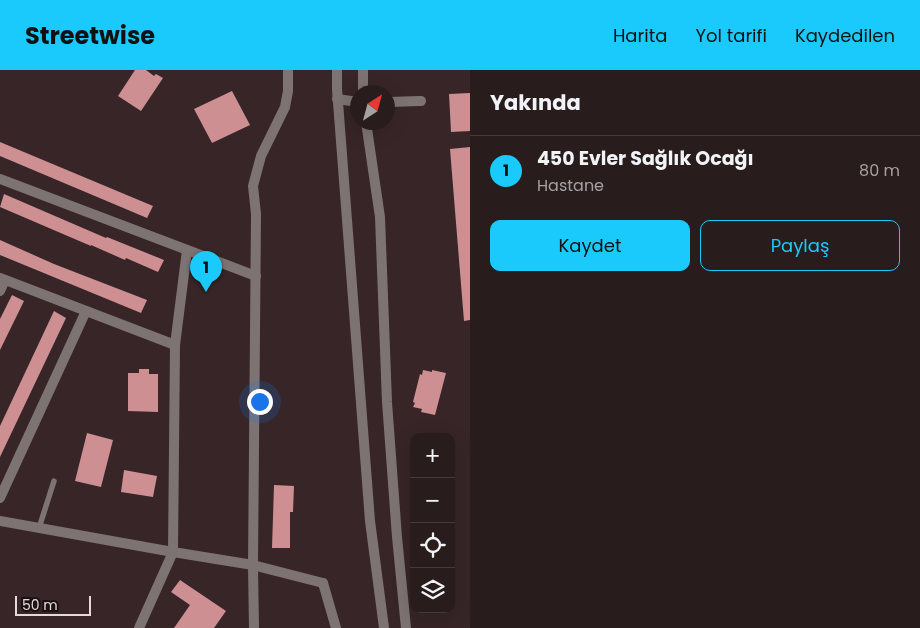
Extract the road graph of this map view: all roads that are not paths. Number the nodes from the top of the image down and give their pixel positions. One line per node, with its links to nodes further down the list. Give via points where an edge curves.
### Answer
1 (288, 70): 12 (street, via 285,107 261,156 253,186)
2 (337, 70): 5 (street)
3 (363, 70): 4 (street)
4 (363, 85)
5 (337, 99): 6 (street); 26 (street, via 370,521)
6 (350, 101)
7 (421, 101): 8 (street)
8 (395, 102)
9 (367, 130): 27 (street, via 380,217 387,402)
10 (0, 179): 11 (street)
11 (187, 250): 12 (street); 16 (street)
12 (256, 276): 22 (street)
13 (3, 279): 14 (street); 15 (street)
14 (0, 291)
15 (86, 311): 16 (street); 18 (street)
16 (175, 345): 21 (street)
17 (54, 481): 20 (lane)
18 (0, 498)
19 (0, 521): 20 (street)
20 (39, 528): 21 (street)
21 (173, 552): 22 (street); 23 (street)
22 (253, 565): 24 (street); 25 (street, via 323,583)
23 (139, 628)
24 (254, 628)
25 (336, 628)
26 (384, 628)
27 (406, 628)

